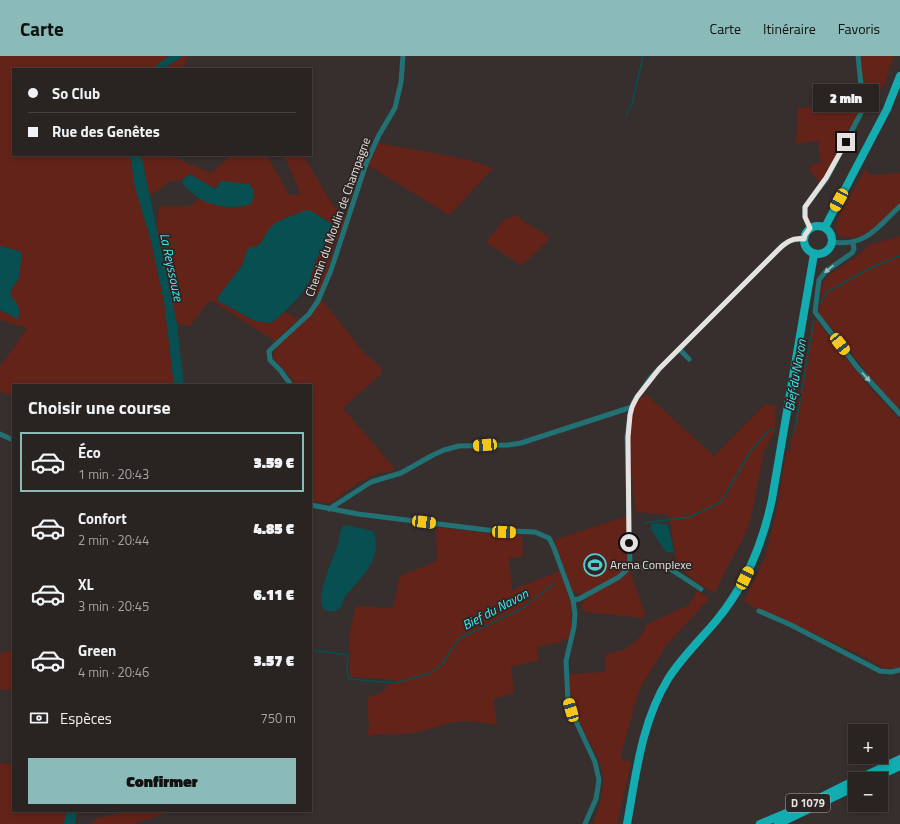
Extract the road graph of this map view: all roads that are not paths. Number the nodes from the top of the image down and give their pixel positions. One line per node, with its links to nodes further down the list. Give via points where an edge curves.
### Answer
1 (403, 56): 13 (street, Chemin du Moulin de Champagne, via 395,108 370,154 318,301 309,314 269,351 268,357)
2 (858, 56): 6 (street, via 863,104 861,113 826,178 805,207 805,217)
3 (900, 76): 5 (main road, via 887,109)
4 (900, 206): 9 (street, via 869,236)
5 (824, 227): 6 (main road); 8 (main road, via 831,234)
6 (810, 228): 7 (main road)
7 (804, 239): 10 (main road, via 806,248); 11 (street, via 792,240 783,245)
8 (832, 242): 9 (street); 10 (main road, via 828,251)
9 (853, 242): 15 (street, one-way to 15, via 852,253 826,270 819,280 815,312 857,367)
10 (814, 254): 32 (main road, via 772,499 764,532 738,590 717,620 675,668 656,702 646,729)
11 (679, 349): 12 (street); 14 (street, via 651,377)
12 (689, 359)
13 (290, 384)
14 (632, 407): 19 (street, via 521,443 459,446 444,450 401,473 371,482); 20 (street, via 628,437)
15 (900, 414)
16 (0, 434): 17 (street)
17 (12, 440)
18 (312, 505): 19 (street)
19 (330, 509): 22 (street, via 487,530 540,534 549,538 552,543)
20 (630, 567): 21 (street, via 664,565); 22 (street, via 619,577)
21 (700, 589)
22 (573, 600): 31 (street, via 575,620 566,661 568,700 595,762 599,780 596,799)
23 (759, 611): 24 (street, via 880,671)
24 (900, 670)
25 (900, 759): 27 (main road)
26 (900, 766): 28 (main road)
27 (873, 772)
28 (887, 772)
29 (848, 784): 33 (main road, D 1079)
30 (848, 790): 34 (main road, D 1079)
31 (586, 824)
32 (626, 824)
33 (760, 824)
34 (778, 824)

